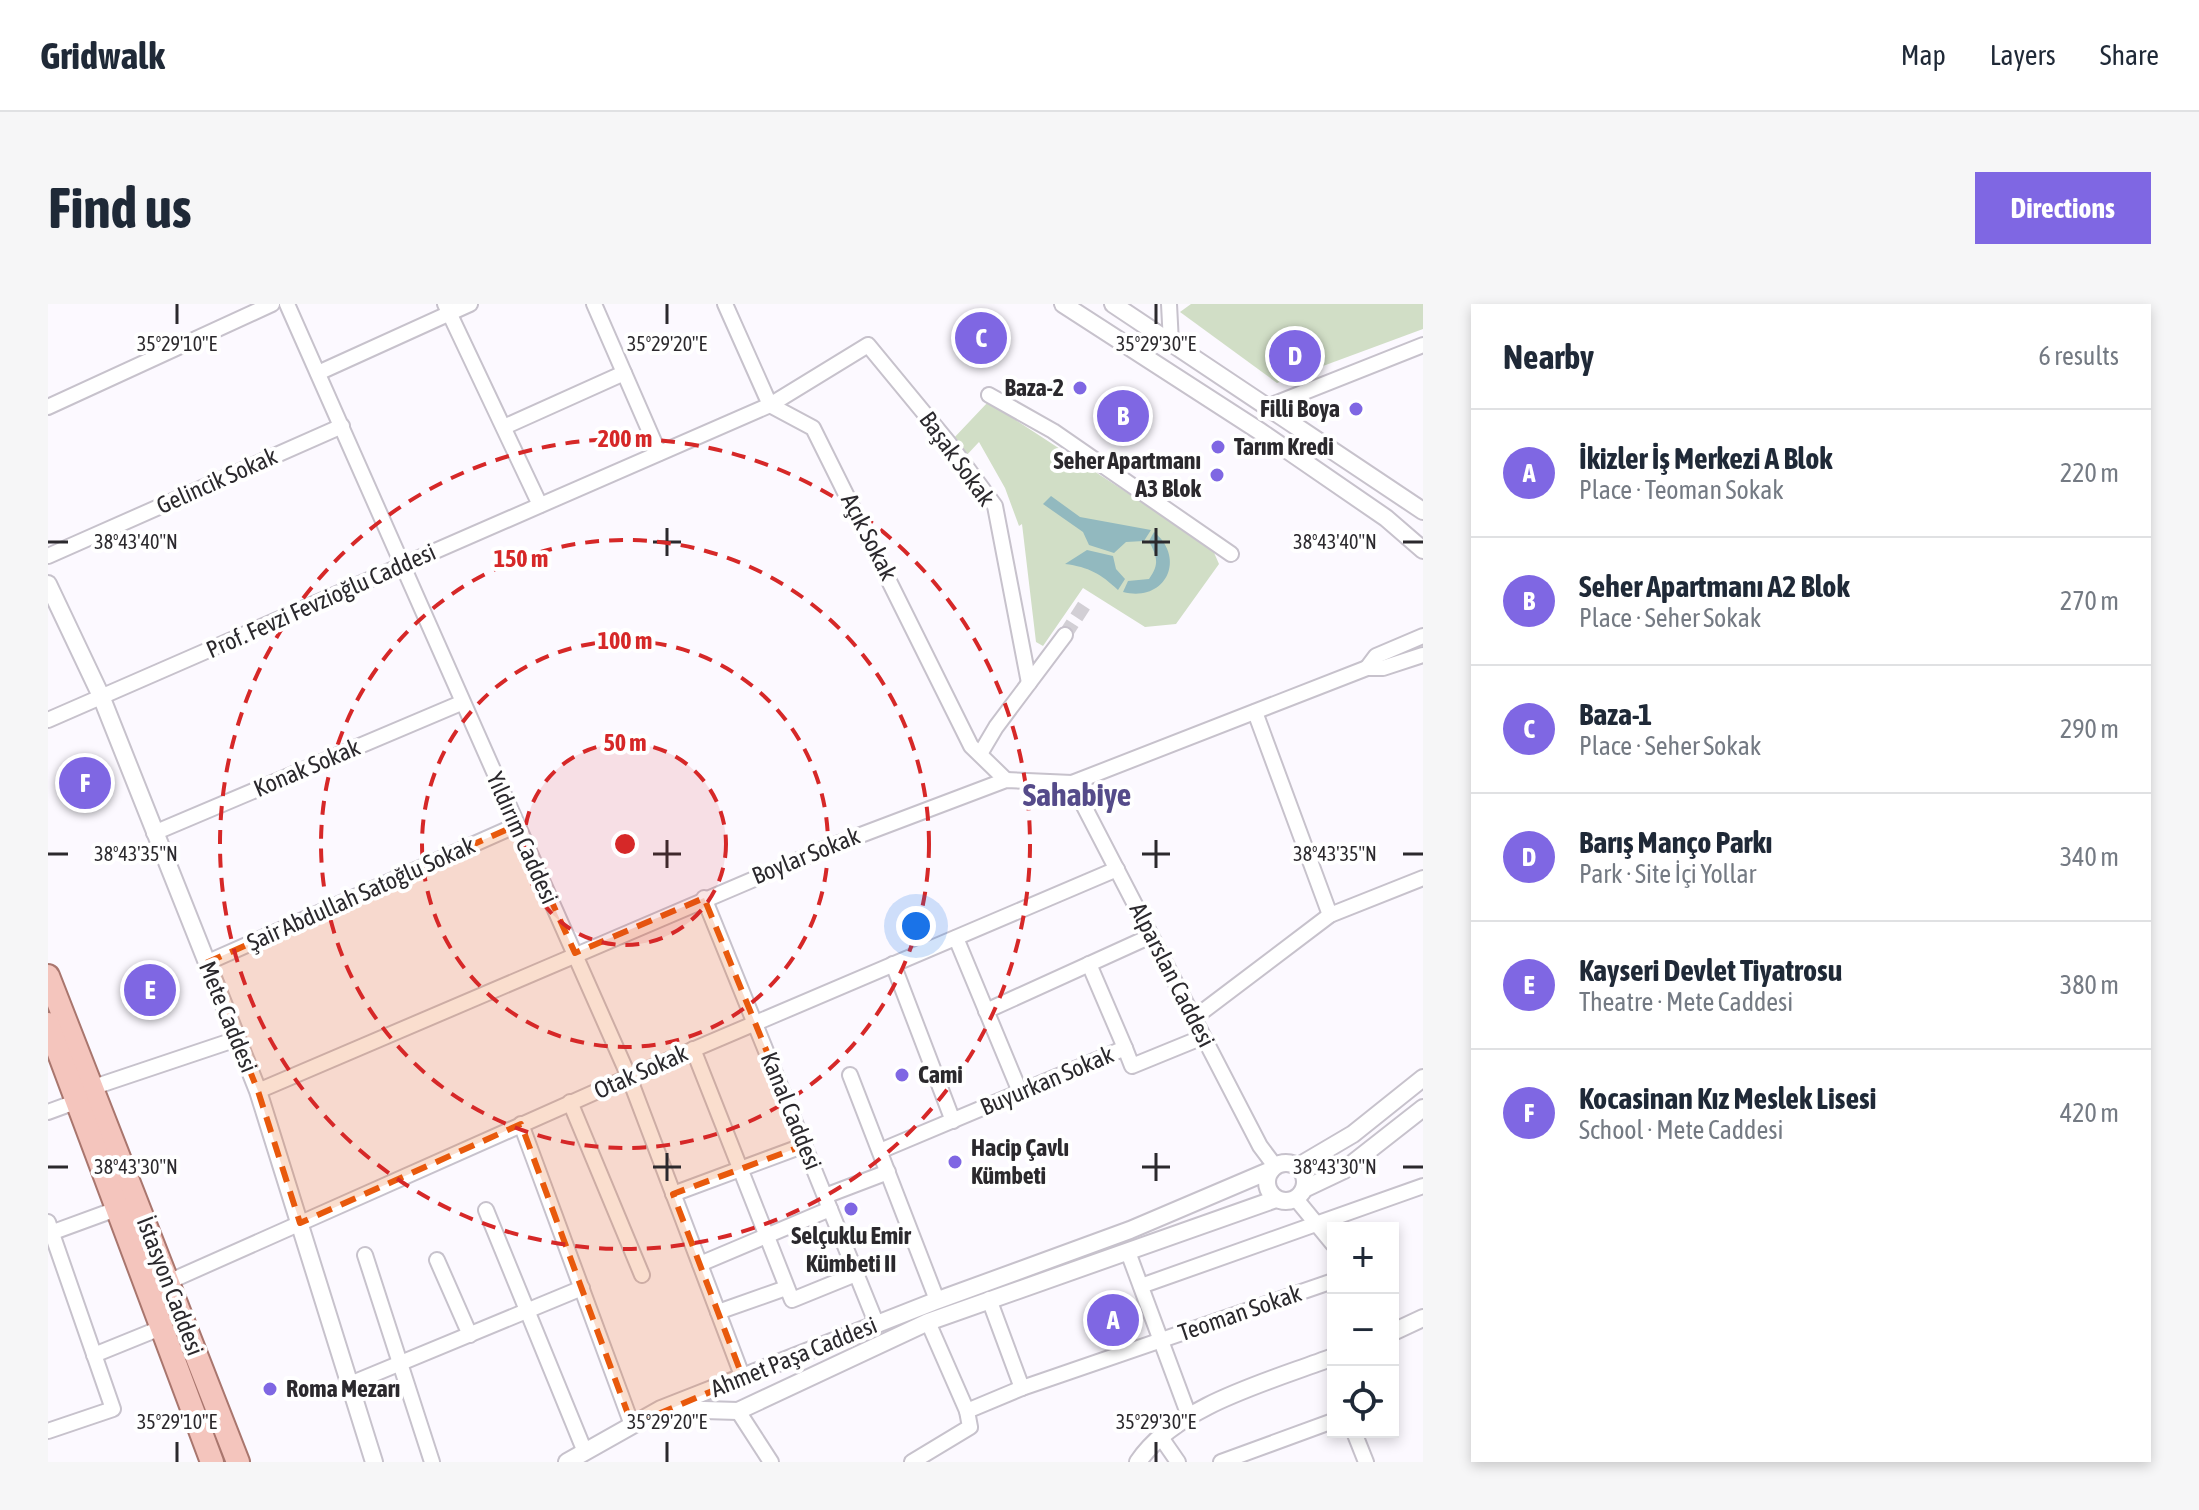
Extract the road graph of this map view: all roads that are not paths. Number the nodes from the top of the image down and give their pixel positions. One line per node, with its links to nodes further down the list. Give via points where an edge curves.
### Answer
1 (272, 304): 17 (street)
2 (287, 304): 13 (street, Yıldırım Caddesi)
3 (470, 304): 9 (street)
4 (594, 304): 14 (street)
5 (725, 304): 16 (street)
6 (1063, 304): 24 (street, via 1271,438)
7 (1113, 304): 10 (street)
8 (1169, 304): 10 (street)
9 (447, 309): 13 (street); 20 (street)
10 (1171, 343): 18 (street)
11 (868, 345): 16 (street, Prof. Fevzi Fevzioğlu Caddesi); 34 (street, Başak Sokak, via 995,506)
12 (1423, 345): 18 (street)
13 (318, 373): 19 (street, Yıldırım Caddesi)
14 (624, 373): 20 (street); 21 (street)
15 (989, 395): 25 (street, via 1053,431)
16 (770, 405): 21 (street, Prof. Fevzi Fevzioğlu Caddesi); 39 (street, Açık Sokak, via 813,428 971,746)
17 (48, 407)
18 (1267, 407): 23 (street)
19 (342, 426): 26 (street, Gelincik Sokak); 27 (street, Yıldırım Caddesi)
20 (504, 427): 22 (street)
21 (659, 453): 22 (street, Prof. Fevzi Fevzioğlu Caddesi)
22 (540, 505): 27 (street, Prof. Fevzi Fevzioğlu Caddesi)
23 (1423, 511)
24 (1423, 550)
25 (1231, 554)
26 (48, 556)
27 (404, 564): 35 (street, Prof. Fevzi Fevzioğlu Caddesi); 36 (street, Yıldırım Caddesi)
28 (48, 584): 35 (street, Mete Caddesi)
29 (1423, 623): 31 (street)
30 (1065, 635): 34 (street)
31 (1420, 637): 33 (street, Boylar Sokak, via 1376,656)
32 (1423, 655): 33 (street, Boylar Sokak)
33 (1367, 668): 37 (street, Boylar Sokak)
34 (1029, 683): 39 (street)
35 (101, 696): 38 (street, Prof. Fevzi Fevzioğlu Caddesi); 43 (street, Mete Caddesi)
36 (461, 703): 42 (street, Yıldırım Caddesi); 43 (street, Konak Sokak)
37 (1255, 712): 41 (street, Boylar Sokak); 47 (street)
38 (48, 720)
39 (980, 754): 40 (street, Açık Sokak)
40 (1006, 780): 41 (street, Boylar Sokak); 46 (street, Boylar Sokak)
41 (1072, 783): 44 (street, Alparslan Caddesi)
42 (517, 825): 50 (street, Yıldırım Caddesi); 51 (street, Şair Abdullah Satoğlu Sokak)
43 (154, 833): 51 (street, Mete Caddesi)
44 (1117, 869): 48 (street, Alparslan Caddesi); 49 (street, Otak Sokak)
45 (1423, 878): 47 (street)
46 (704, 898): 50 (street, Boylar Sokak); 57 (street, Kanal Caddesi)
47 (1330, 915): 56 (street)
48 (1151, 936): 53 (street); 56 (street, Alparslan Caddesi)
49 (956, 938): 52 (street, Otak Sokak); 55 (street)
50 (575, 953): 64 (street, Yıldırım Caddesi); 66 (street, Boylar Sokak)
51 (206, 963): 60 (street, Mete Caddesi)
52 (893, 964): 57 (street, Otak Sokak); 72 (street)
53 (1089, 964): 55 (street); 61 (street)
54 (48, 976): 68 (main road, İstasyon Caddesi)
55 (986, 1011): 67 (street)
56 (1194, 1018): 59 (street, Alparslan Caddesi)
57 (755, 1022): 62 (street, Otak Sokak); 74 (street, Kanal Caddesi)
58 (48, 1024): 68 (main road, İstasyon Caddesi)
59 (1203, 1037): 61 (street, Buyurkan Sokak, via 1132,1066); 77 (street, Alparslan Caddesi)
60 (237, 1039): 66 (street, Mete Caddesi); 68 (street)
61 (1125, 1048): 67 (street, Buyurkan Sokak)
62 (693, 1049): 64 (street, Otak Sokak); 78 (street)
63 (850, 1075): 75 (street)
64 (629, 1077): 69 (street, Otak Sokak); 81 (street, Yıldırım Caddesi)
65 (1423, 1078): 76 (street, via 1353,1134)
66 (258, 1091): 87 (street, Mete Caddesi)
67 (1020, 1092): 72 (street, Buyurkan Sokak)
68 (86, 1094): 71 (street); 85 (main road, İstasyon Caddesi); 98 (main road, İstasyon Caddesi)
69 (570, 1102): 73 (street, Otak Sokak); 97 (street)
70 (1423, 1108): 82 (street, via 1344,1170)
71 (48, 1112)
72 (953, 1121): 75 (street, Buyurkan Sokak)
73 (521, 1124): 87 (street, Otak Sokak); 101 (street)
74 (805, 1145): 78 (street); 84 (street, Kanal Caddesi)
75 (880, 1151): 79 (street)
76 (1297, 1167): 77 (street, via 1286,1163); 82 (street, via 1305,1177)
77 (1273, 1168): 83 (street, via 1266,1183); 104 (street, Ahmet Paşa Caddesi, via 1130,1230)
78 (740, 1169): 81 (street); 90 (street)
79 (888, 1172): 84 (street); 104 (street)
80 (1423, 1186): 88 (street)
81 (673, 1194): 95 (street, Yıldırım Caddesi)
82 (1300, 1194): 83 (street); 88 (street)
83 (1276, 1199): 92 (street, Ahmet Paşa Caddesi)
84 (828, 1202): 90 (street); 96 (street, Kanal Caddesi)
85 (119, 1208): 89 (street); 110 (main road, İstasyon Caddesi)
86 (486, 1210): 105 (street)
87 (300, 1223): 98 (street, Otak Sokak); 118 (street, Mete Caddesi)
88 (1317, 1223): 91 (street); 100 (street)
89 (50, 1230): 114 (street)
90 (766, 1236): 95 (street); 102 (street)
91 (1327, 1236)
92 (1128, 1252): 100 (street); 103 (street, Ahmet Paşa Caddesi)
93 (365, 1255): 116 (street)
94 (437, 1260): 112 (street)
95 (700, 1264): 106 (street, Yıldırım Caddesi)
96 (856, 1274): 102 (street, via 792,1300); 109 (street, Kanal Caddesi)
97 (642, 1275)
98 (168, 1282): 131 (main road, İstasyon Caddesi)
99 (1327, 1283): 113 (street, Teoman Sokak)
100 (1141, 1286): 113 (street)
101 (582, 1288): 105 (street); 125 (street)
102 (786, 1288): 106 (street)
103 (989, 1299): 108 (street, Ahmet Paşa Caddesi); 119 (street)
104 (937, 1300): 109 (street, Ahmet Paşa Caddesi)
105 (527, 1311): 112 (street); 129 (street)
106 (718, 1312): 117 (street, Yıldırım Caddesi)
107 (1423, 1318): 111 (street)
108 (928, 1322): 121 (street, Ahmet Paşa Caddesi); 122 (street)
109 (877, 1325): 117 (street, Ahmet Paşa Caddesi)
110 (163, 1327): 114 (street); 130 (main road, İstasyon Caddesi)
111 (1399, 1329)
112 (470, 1335): 116 (street)
113 (1161, 1340): 119 (street, Teoman Sokak); 123 (street)
114 (94, 1355): 126 (street, via 113,1409)
115 (1327, 1359): 123 (street)
116 (400, 1363): 118 (street); 133 (street)
117 (743, 1378): 120 (street, Ahmet Paşa Caddesi)
118 (350, 1384): 132 (street, Mete Caddesi)
119 (1022, 1388): 122 (street, Teoman Sokak)
120 (661, 1409): 121 (street, Ahmet Paşa Caddesi); 125 (street)
121 (738, 1411): 135 (street)
122 (967, 1411): 136 (street, via 970,1427)
123 (1189, 1416): 127 (street)
124 (1327, 1423): 139 (street)
125 (632, 1425): 129 (street)
126 (48, 1431)
127 (1160, 1436): 137 (street); 138 (street)
128 (1356, 1438): 140 (street)
129 (585, 1452): 134 (street)
130 (212, 1462)
131 (238, 1462)
132 (374, 1462)
133 (432, 1462)
134 (567, 1462)
135 (771, 1462)
136 (912, 1462)
137 (1138, 1462)
138 (1178, 1462)
139 (1221, 1462)
140 (1366, 1462)

